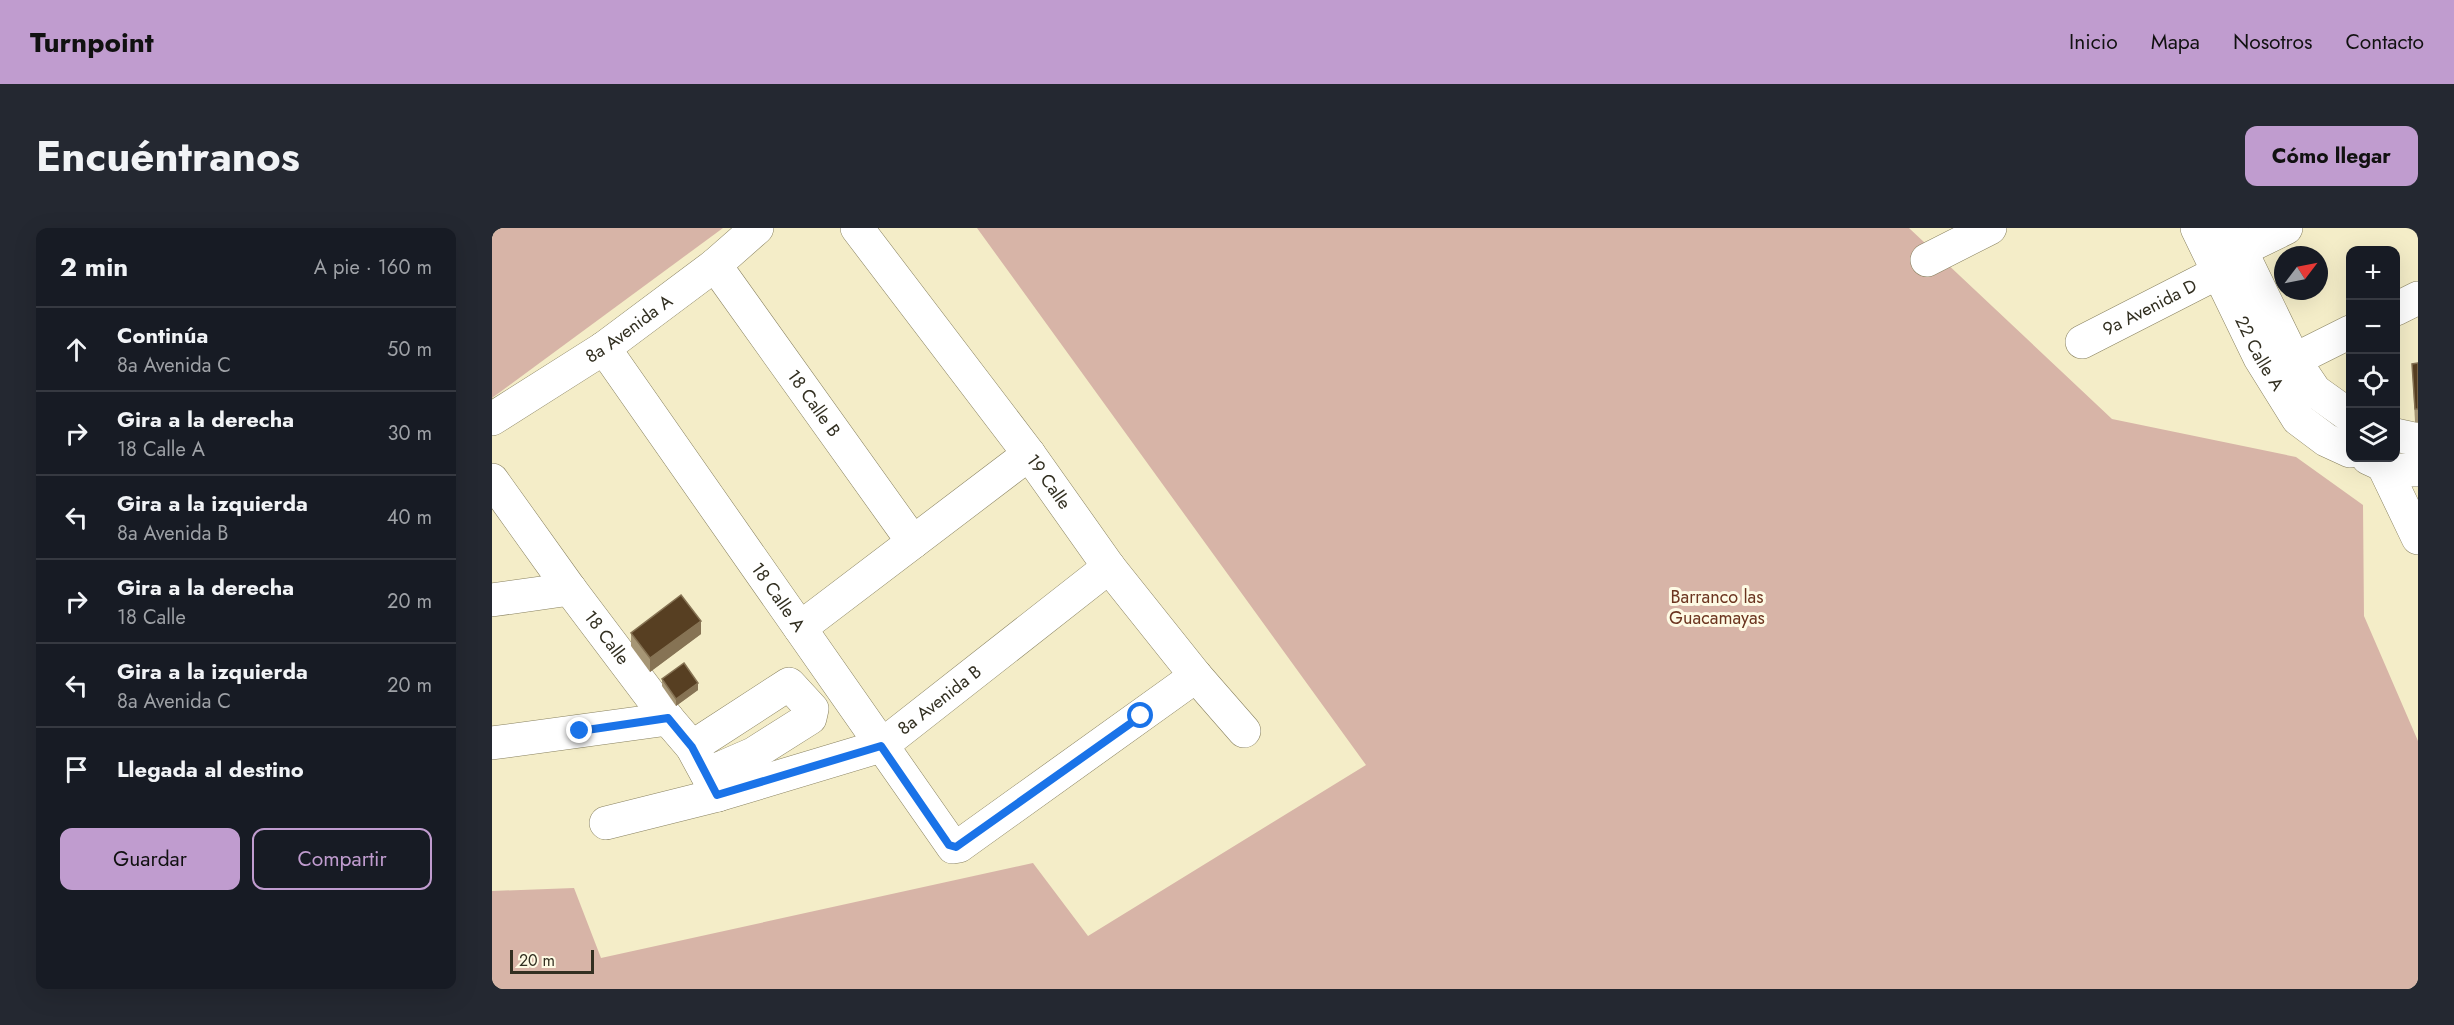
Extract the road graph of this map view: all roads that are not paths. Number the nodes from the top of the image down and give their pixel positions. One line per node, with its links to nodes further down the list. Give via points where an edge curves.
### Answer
1 (757, 228): 8 (street, 8a Avenida A)
2 (857, 228): 22 (street, 19 Calle)
3 (1990, 228): 7 (street)
4 (2197, 228): 6 (street, 22 Calle A)
5 (2286, 228): 6 (street, 9a Avenida D)
6 (2230, 250): 12 (street, 9a Avenida D); 14 (street, 22 Calle A); 18 (street, 22 Calle A, via 2260,358)
7 (1927, 260)
8 (715, 265): 13 (street, 8a Avenida A); 28 (street, 18 Calle B)
9 (2418, 298): 10 (street)
10 (2400, 307)
11 (2346, 334): 14 (street)
12 (2082, 342)
13 (604, 348): 17 (street, 8a Avenida A); 32 (street, 18 Calle A)
14 (2294, 360): 15 (street, 22 Calle A)
15 (2314, 391): 16 (street, 22 Calle A); 18 (street)
16 (2346, 413)
17 (492, 419)
18 (2298, 419): 21 (street, 22 Calle A)
19 (2400, 436): 20 (street)
20 (2418, 440)
21 (2346, 449)
22 (1029, 454): 28 (street); 29 (street, 19 Calle)
23 (2375, 462): 27 (street)
24 (2376, 462): 25 (street, via 2394,470)
25 (2418, 470)
26 (492, 480): 30 (street, 18 Calle)
27 (2418, 538)
28 (913, 542): 32 (street)
29 (1109, 567): 33 (street, 19 Calle); 37 (street, 8a Avenida B)
30 (570, 589): 31 (street); 34 (street, 18 Calle)
31 (492, 600)
32 (800, 628): 37 (street, 18 Calle A)
33 (1196, 676): 35 (street, 19 Calle); 37 (street, 18 Calle A, via 959,846 953,847)
34 (668, 718): 36 (street); 39 (street, 18 Calle)
35 (1244, 731)
36 (492, 743)
37 (881, 746): 38 (street, 8a Avenida B)
38 (761, 767): 39 (street, 8a Avenida B); 39 (street, via 812,716 812,710 791,685)
39 (706, 772): 40 (street, 8a Avenida B)
40 (606, 823)

